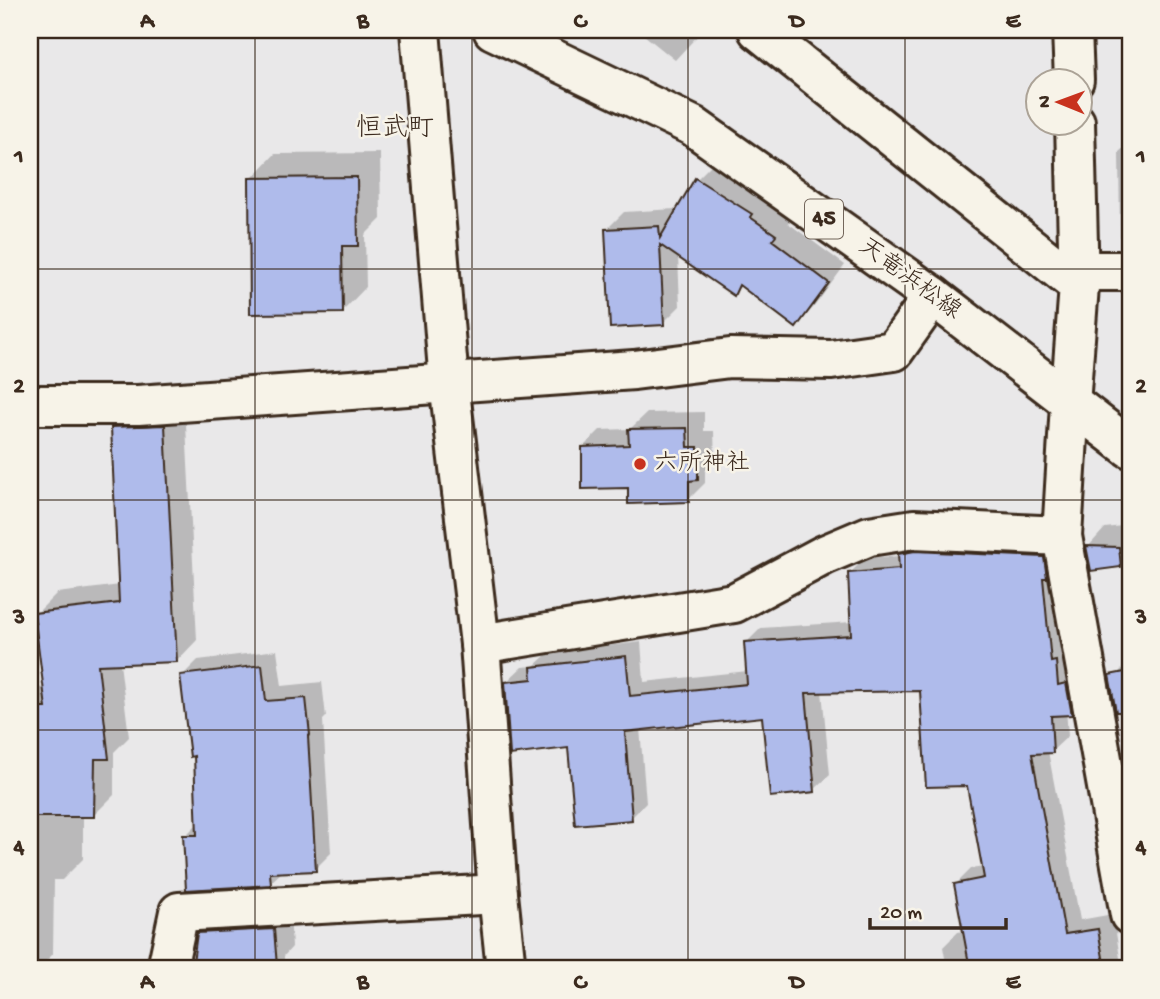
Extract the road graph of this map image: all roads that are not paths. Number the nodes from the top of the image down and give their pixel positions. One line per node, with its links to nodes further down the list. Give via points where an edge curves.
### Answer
1 (420, 30): 10 (street)
2 (493, 30): 9 (street, 天竜浜松線 / 45, via 693,126)
3 (758, 30): 8 (street)
4 (1072, 30): 5 (street)
5 (1073, 66)
6 (1075, 136): 8 (street)
7 (1130, 271): 8 (street)
8 (1079, 278): 11 (street)
9 (933, 296): 10 (street, via 894,351 831,360 730,358); 11 (street, 天竜浜松線 / 45)
10 (449, 383): 12 (street, via 138,405); 15 (street)
11 (1070, 404): 13 (street, 天竜浜松線 / 45); 14 (street)
12 (30, 405)
13 (1130, 448)
14 (1062, 536): 15 (street, via 914,529 869,536 734,603); 17 (street)
15 (480, 644): 16 (street)
16 (498, 894): 18 (street, via 179,912); 19 (street)
17 (1130, 915)
18 (167, 969)
19 (506, 969)

